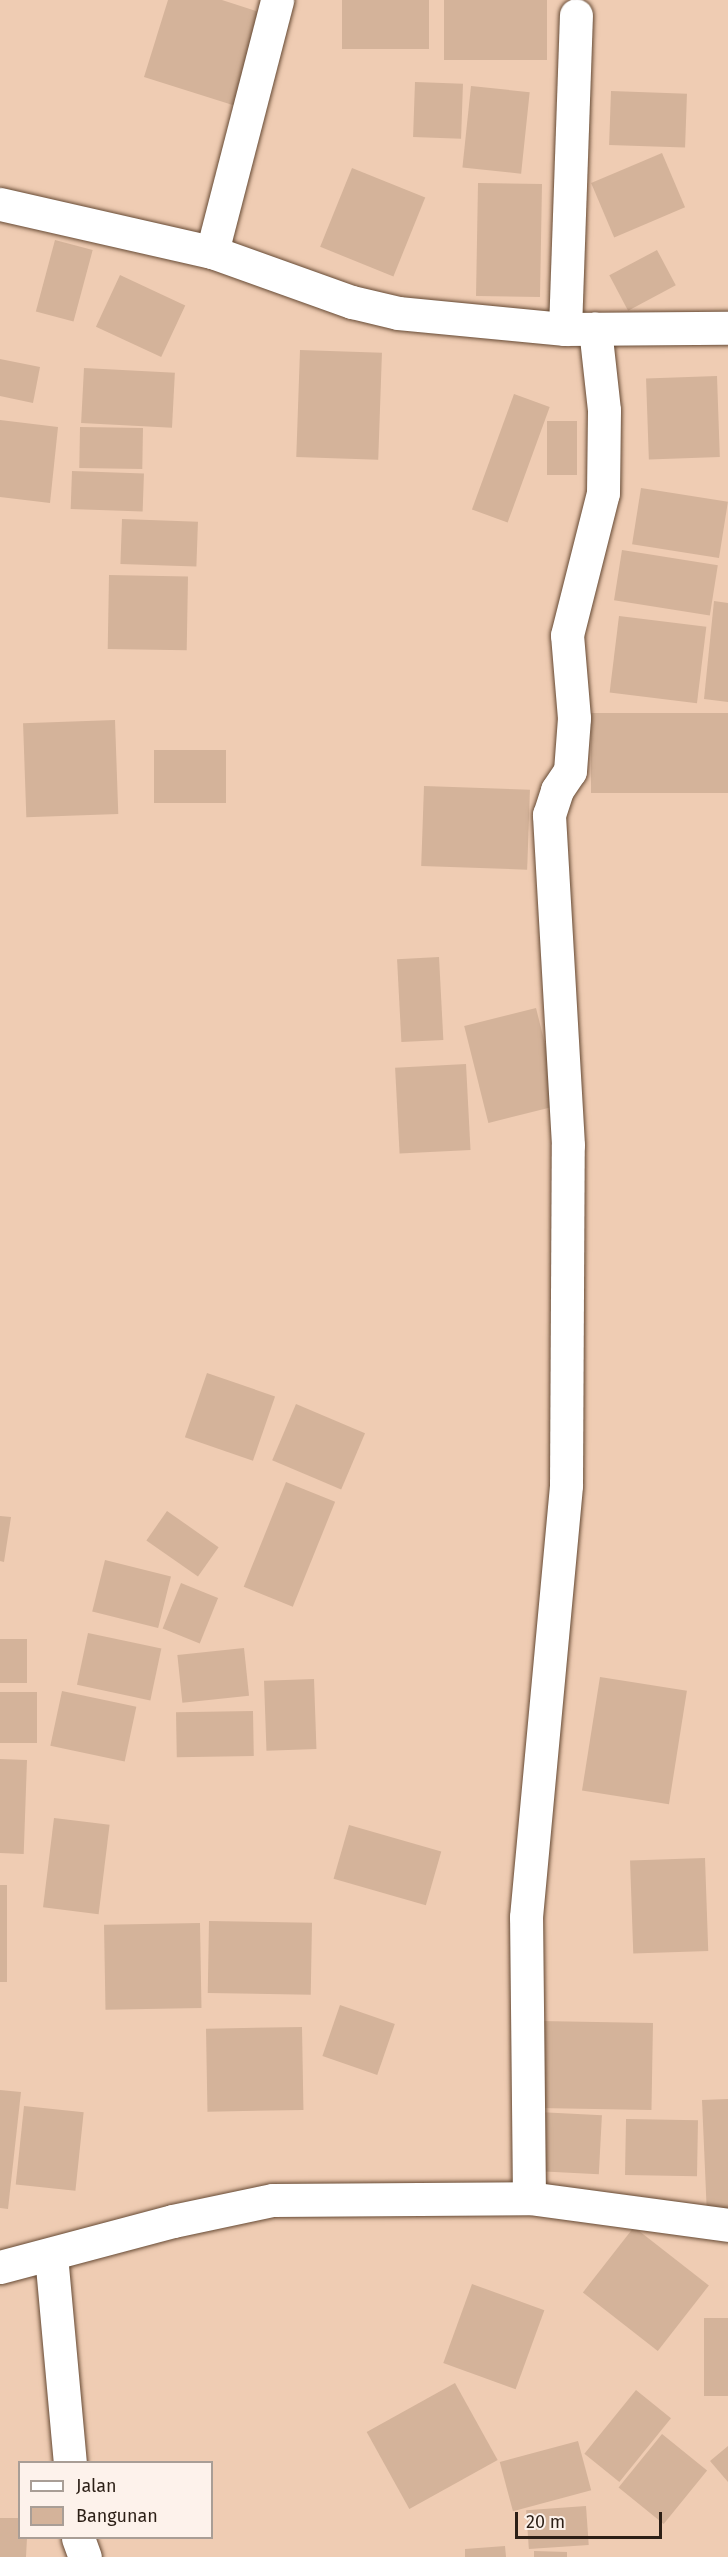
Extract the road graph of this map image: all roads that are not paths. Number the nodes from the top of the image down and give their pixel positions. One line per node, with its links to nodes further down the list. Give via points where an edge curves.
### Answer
1 (277, 0): 4 (street)
2 (576, 15): 6 (street)
3 (0, 204): 4 (street)
4 (212, 252): 6 (street, via 352,302 398,313)
5 (728, 327): 6 (street)
6 (580, 328): 7 (street, via 604,410 603,494 567,635 574,718 570,771 557,790 549,814 568,1145 566,1485 526,1917)
7 (529, 2198): 8 (street); 9 (street, via 273,2200 173,2220)
8 (728, 2225)
9 (51, 2255): 10 (street); 11 (street)
10 (0, 2267)
11 (70, 2461)
12 (78, 2539): 13 (street)
13 (85, 2557)

